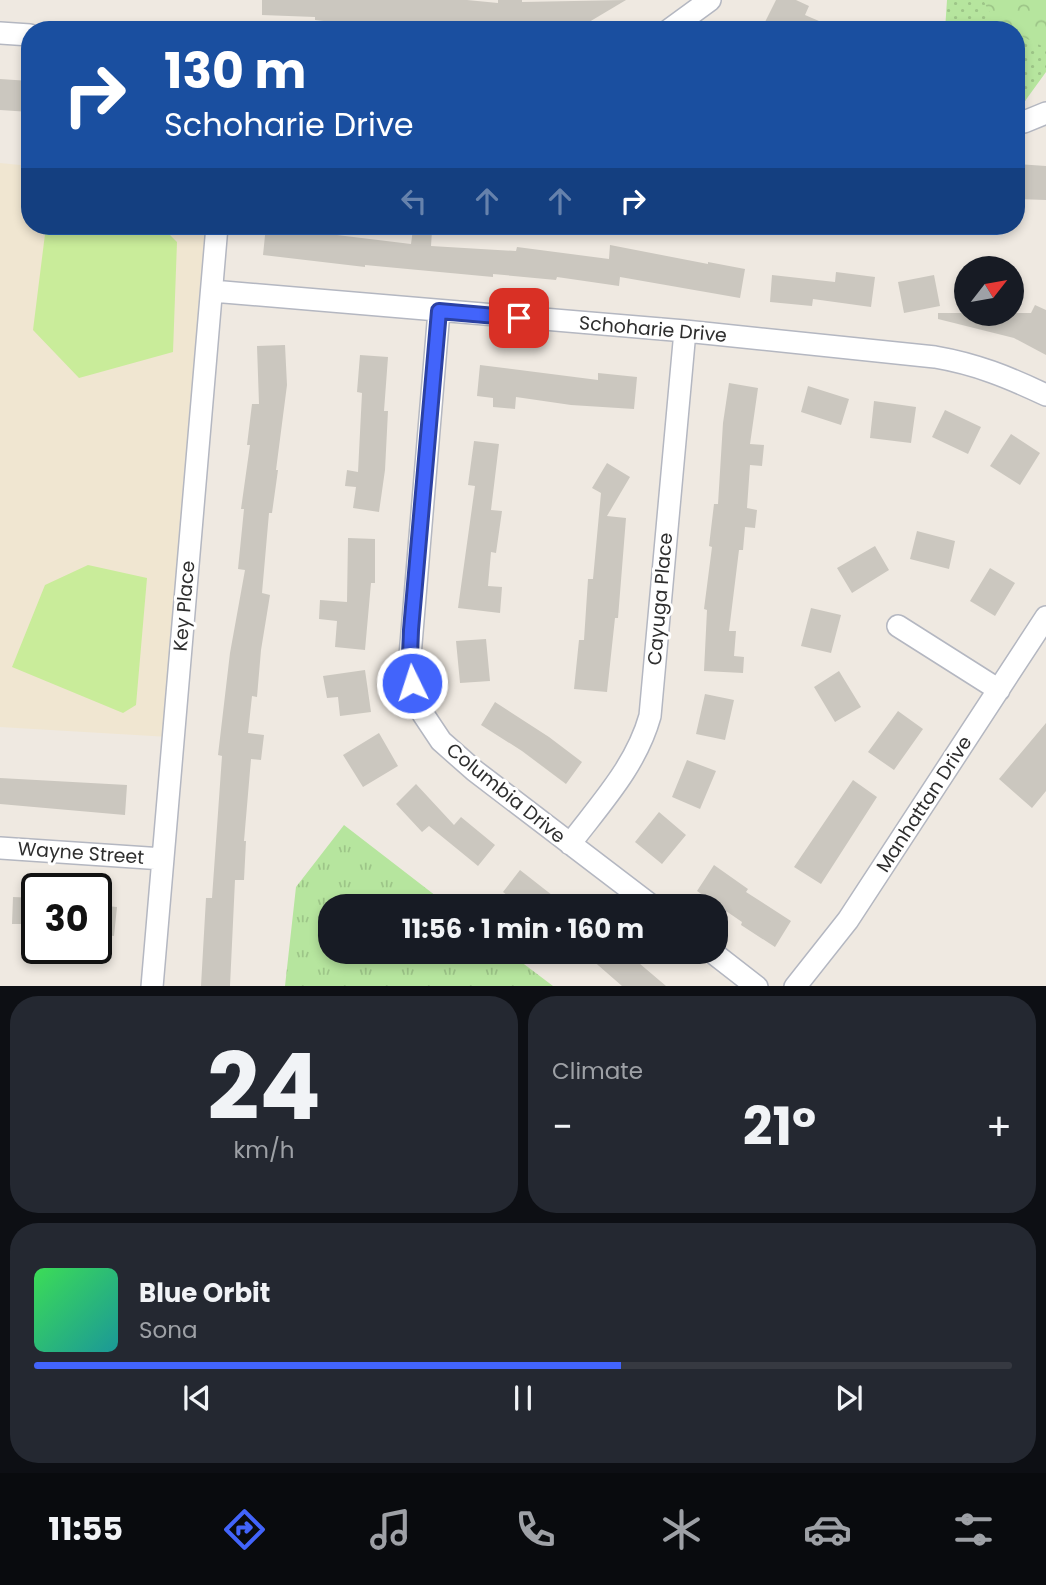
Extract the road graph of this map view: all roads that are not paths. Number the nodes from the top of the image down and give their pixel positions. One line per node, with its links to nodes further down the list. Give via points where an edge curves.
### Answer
1 (710, 0): 2 (street)
2 (687, 21)
3 (0, 33): 4 (street)
4 (21, 34)
5 (1046, 113): 6 (street)
6 (1025, 122)
7 (216, 235): 8 (street, Key Place)
8 (212, 291): 9 (street, Schoharie Drive); 17 (street, Key Place)
9 (439, 311): 10 (street, Schoharie Drive); 15 (street, Columbia Drive, via 411,630 412,683 441,741)
10 (685, 331): 11 (street, Schoharie Drive, via 959,361); 15 (street, Cayuga Place, via 650,716 630,765)
11 (1046, 395)
12 (1046, 617): 14 (street, Manhattan Drive)
13 (898, 626): 14 (street)
14 (999, 690): 22 (street, Manhattan Drive, via 848,920)
15 (570, 844): 18 (street, Columbia Drive)
16 (0, 848): 17 (street, Wayne Street)
17 (163, 859): 20 (street, Key Place)
18 (636, 894)
19 (728, 964): 21 (street)
20 (152, 986)
21 (757, 986)
22 (795, 986)

